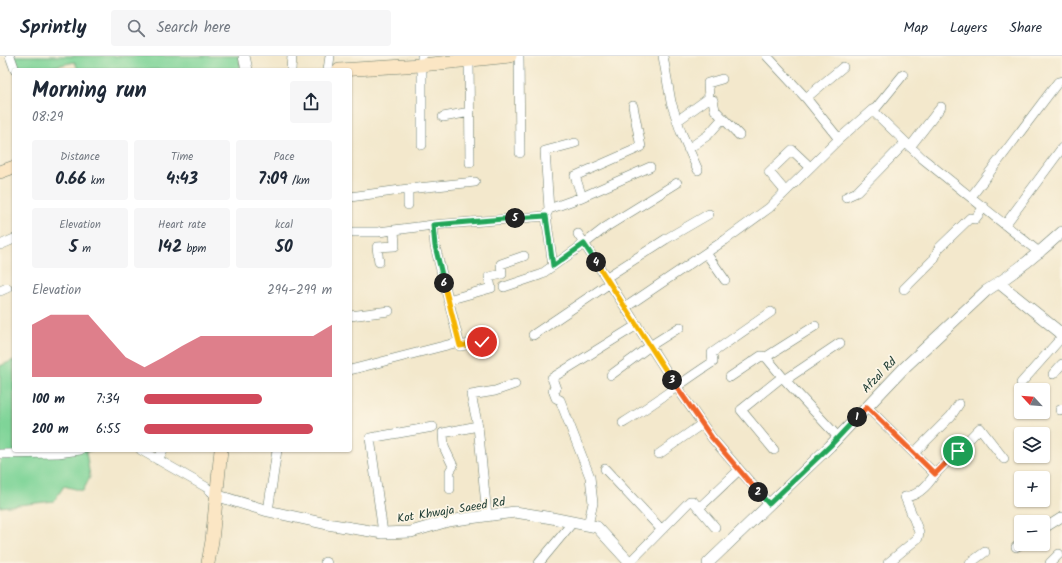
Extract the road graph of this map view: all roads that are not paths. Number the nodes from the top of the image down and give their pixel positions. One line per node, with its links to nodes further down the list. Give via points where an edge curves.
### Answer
1 (10, 56): 12 (street)
2 (244, 56): 13 (street)
3 (292, 56): 14 (street)
4 (330, 56): 15 (street)
5 (510, 56): 10 (main road)
6 (519, 56): 38 (street)
7 (663, 56): 30 (street)
8 (767, 56): 23 (street)
9 (422, 60): 10 (main road); 16 (main road); 34 (street)
10 (469, 60): 27 (street)
11 (843, 67): 23 (street)
12 (14, 68)
13 (247, 68)
14 (291, 68)
15 (328, 68)
16 (352, 68)
17 (903, 75): 26 (street)
18 (722, 79): 22 (street, via 708,83)
19 (1062, 81): 51 (street, via 1058,82)
20 (1062, 85): 21 (street)
21 (1062, 89)
22 (709, 98): 29 (street, via 713,100 715,110); 30 (street)
23 (806, 98): 32 (street)
24 (633, 106): 50 (street, via 641,147 575,176)
25 (941, 107): 35 (street)
26 (872, 110): 32 (street); 35 (street)
27 (470, 112): 28 (street); 39 (street)
28 (442, 117)
29 (723, 118): 31 (street); 37 (street, via 708,135)
30 (677, 121): 37 (street)
31 (739, 136)
32 (839, 139): 41 (street)
33 (575, 143): 55 (street, via 545,151)
34 (422, 144)
35 (908, 145): 51 (street); 52 (street, via 857,192)
36 (1062, 148): 58 (street)
37 (688, 149): 43 (street)
38 (520, 153)
39 (470, 163)
40 (650, 167): 50 (street)
41 (810, 167): 48 (street); 48 (street, via 792,150 769,172)
42 (12, 168): 44 (main road)
43 (698, 170)
44 (0, 172)
45 (475, 182): 47 (street)
46 (677, 183): 64 (street, via 606,227)
47 (408, 189): 49 (street); 53 (street)
48 (785, 191): 66 (street, via 769,208)
49 (352, 197)
50 (582, 197): 55 (street)
51 (971, 197): 54 (street)
52 (846, 198)
53 (408, 205)
54 (984, 207): 58 (street); 75 (street, via 975,220 970,218 939,248 934,259)
55 (548, 212): 57 (street); 70 (street)
56 (709, 214): 71 (street, via 666,239)
57 (433, 225): 59 (street); 76 (street, via 435,246)
58 (1005, 225): 67 (street)
59 (394, 230): 60 (street); 69 (street, via 395,246 377,247)
60 (352, 232)
61 (1062, 232): 67 (street, Afzal Rd)
62 (578, 234): 64 (street)
63 (12, 240): 65 (street)
64 (584, 244): 70 (street); 71 (street)
65 (0, 245)
66 (706, 253): 72 (street); 77 (street)
67 (1040, 253): 73 (street, Afzal Rd)
68 (524, 256): 76 (street, via 501,264 502,274 489,276 490,288)
69 (379, 262)
70 (553, 266): 74 (street, via 540,275)
71 (608, 280): 77 (street); 85 (street)
72 (726, 280)
73 (999, 283): 84 (street); 102 (street, Afzal Rd, via 986,291 928,345)
74 (504, 286)
75 (904, 289)
76 (448, 300): 87 (street)
77 (626, 307): 81 (street)
78 (388, 311): 80 (street)
79 (771, 312): 100 (street, via 712,353 713,362)
80 (352, 316)
81 (637, 325): 90 (street); 130 (street, via 552,378 556,398 560,400 590,477 593,503)
82 (815, 326): 91 (street)
83 (680, 327): 90 (street)
84 (1062, 334)
85 (533, 335)
86 (1062, 337): 98 (street)
87 (459, 342): 88 (street, via 460,346); 93 (street)
88 (482, 342)
89 (840, 343): 97 (street)
90 (650, 346): 95 (street); 100 (street)
91 (766, 357): 96 (street, via 761,356); 97 (street)
92 (1062, 364): 94 (street)
93 (352, 369)
94 (1053, 374)
95 (611, 375)
96 (730, 377)
97 (784, 379): 107 (street); 108 (street, via 741,410)
98 (1021, 383)
99 (515, 384): 105 (street, via 495,392 471,395)
100 (676, 386): 103 (street, via 652,405); 104 (street)
101 (959, 404): 114 (street, via 951,416)
102 (867, 407): 107 (street, Afzal Rd); 114 (street)
103 (622, 423)
104 (702, 424): 116 (street); 120 (street)
105 (478, 426): 122 (street, via 443,433 444,447 453,466 450,471); 127 (street)
106 (433, 427): 134 (street, via 370,438)
107 (838, 438): 124 (street, Afzal Rd)
108 (774, 450)
109 (65, 452): 115 (street)
110 (144, 452): 118 (street)
111 (162, 452): 118 (street)
112 (221, 452): 123 (main road)
113 (277, 452): 126 (street)
114 (914, 453): 121 (street)
115 (0, 454)
116 (659, 454)
117 (1004, 459): 121 (street, via 980,428)
118 (158, 460): 123 (street)
119 (605, 469): 133 (street)
120 (739, 470): 124 (street); 125 (street)
121 (935, 474): 141 (street, via 919,492 904,498 919,532 918,538)
122 (450, 490)
123 (215, 496): 126 (street, Kot Khwaja Saeed Rd); 137 (main road)
124 (769, 504): 140 (street, Afzal Rd)
125 (699, 508): 132 (street); 133 (street, via 690,501)
126 (268, 511): 134 (street, Kot Khwaja Saeed Rd)
127 (486, 515): 129 (street, Kot Khwaja Saeed Rd, via 515,512); 134 (street, Kot Khwaja Saeed Rd, via 411,532)
128 (1062, 517): 131 (street)
129 (573, 522): 130 (street, Kot Khwaja Saeed Rd); 138 (street)
130 (588, 525): 139 (street, Kot Khwaja Saeed Rd, via 597,527)
131 (1050, 525)
132 (715, 527)
133 (661, 530): 139 (street)
134 (383, 533)
135 (985, 552): 142 (street)
136 (1059, 554): 143 (street)
137 (208, 563)
138 (539, 563)
139 (630, 563)
140 (708, 563)
141 (888, 563)
142 (970, 563)
143 (1050, 563)

